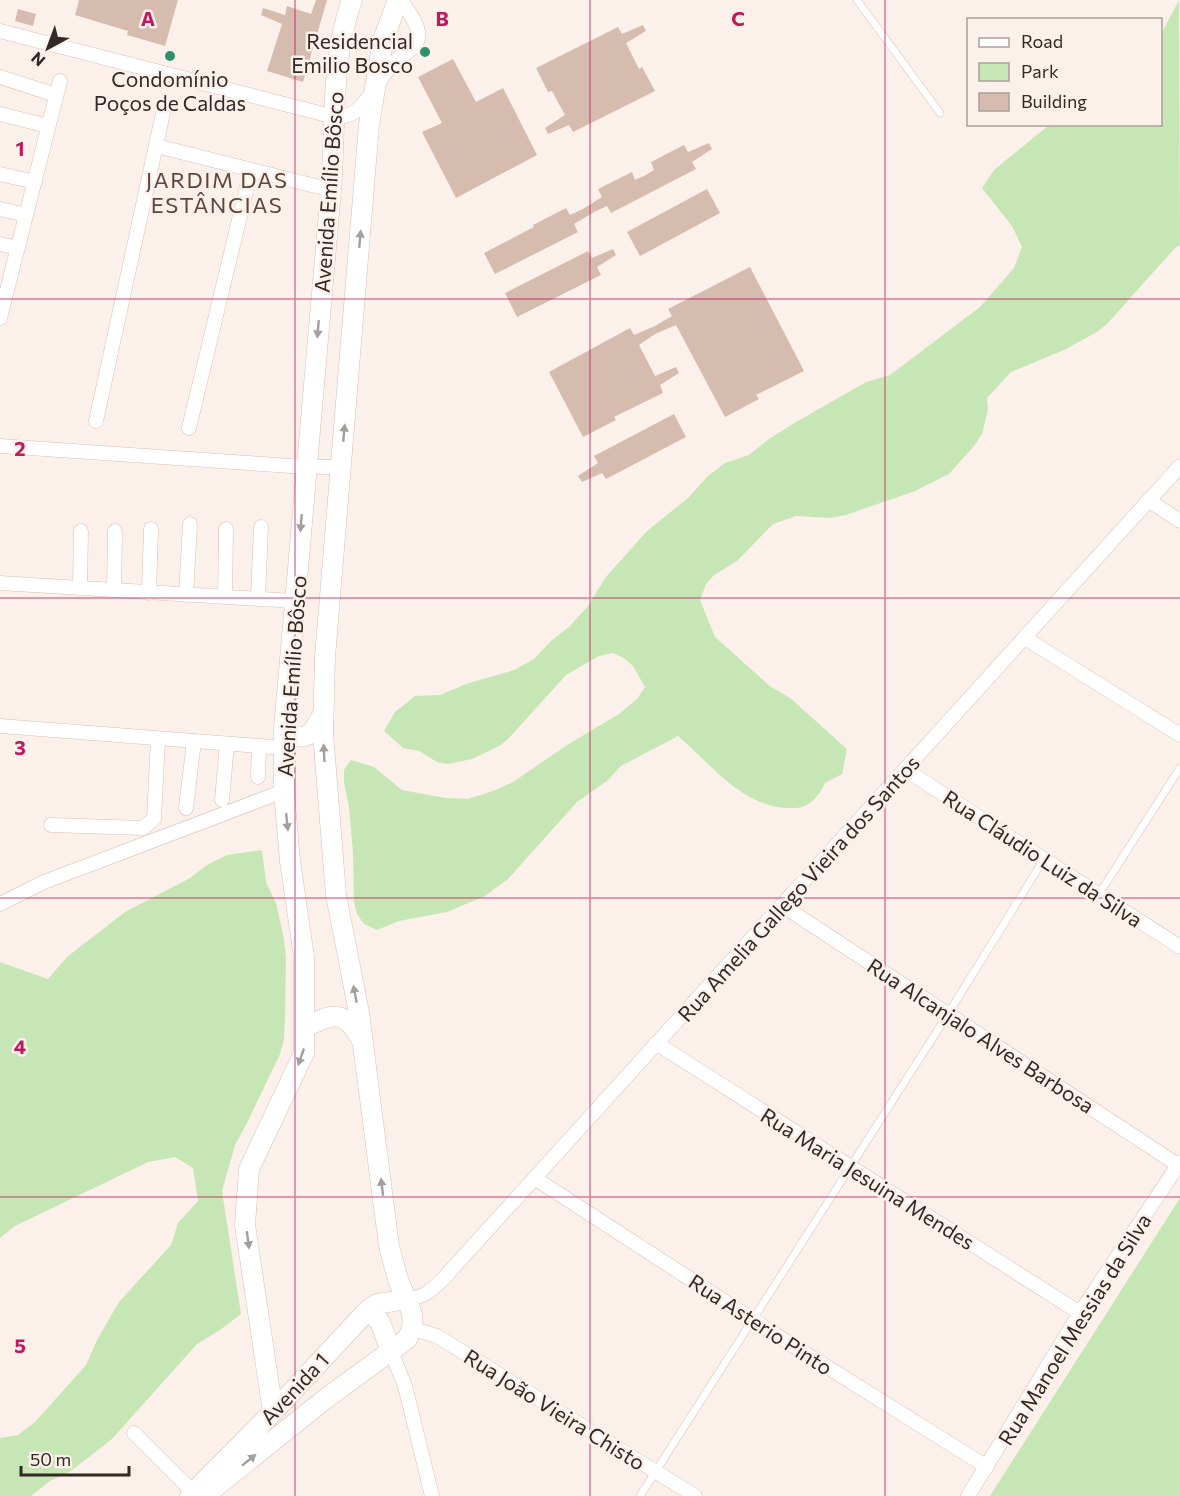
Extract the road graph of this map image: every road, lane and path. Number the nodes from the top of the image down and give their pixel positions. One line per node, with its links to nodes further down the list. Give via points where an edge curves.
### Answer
1 (352, 0): 12 (main road, Avenida Emílio Bôsco, via 341,39)
2 (399, 0): 7 (main road, Avenida Emílio Bôsco, via 383,40); 7 (street, via 419,34 414,47)
3 (857, 0): 10 (lane)
4 (0, 31): 12 (street)
5 (0, 77): 8 (street)
6 (60, 81): 8 (street)
7 (375, 88): 12 (street, via 351,114); 30 (main road, Avenida Emílio Bôsco, one-way to 7)
8 (56, 95): 13 (street)
9 (163, 113): 14 (street)
10 (940, 113)
11 (0, 114): 13 (street)
12 (334, 117): 18 (main road, Avenida Emílio Bôsco)
13 (48, 126): 17 (street)
14 (157, 146): 15 (street); 25 (street)
15 (251, 170): 18 (street); 26 (street)
16 (0, 174): 17 (street)
17 (34, 182): 20 (street)
18 (331, 190): 29 (main road, Avenida Emílio Bôsco, one-way to 29)
19 (0, 209): 20 (street)
20 (26, 215): 22 (street)
21 (0, 244): 22 (street)
22 (18, 248): 23 (street)
23 (5, 279): 24 (street)
24 (0, 316)
25 (96, 421)
26 (189, 428)
27 (0, 446): 29 (street)
28 (1180, 466): 31 (street, Rua Amelia Gallego Vieira dos Santos)
29 (306, 467): 30 (street); 46 (main road, Avenida Emílio Bôsco, one-way to 46)
30 (341, 468): 48 (main road, Avenida Emílio Bôsco)
31 (1148, 501): 32 (street); 47 (street, Rua Amelia Gallego Vieira dos Santos)
32 (1180, 521)
33 (190, 524): 43 (street)
34 (261, 527): 45 (street)
35 (226, 529): 44 (street)
36 (151, 530): 42 (street)
37 (81, 531): 40 (street)
38 (115, 531): 41 (street)
39 (0, 584): 40 (street)
40 (80, 588): 41 (street)
41 (114, 590): 42 (street)
42 (149, 593): 43 (street)
43 (186, 595): 44 (street)
44 (225, 597): 45 (street)
45 (258, 599): 46 (street)
46 (294, 601): 52 (main road, Avenida Emílio Bôsco)
47 (1025, 638): 50 (street); 57 (street, Rua Amelia Gallego Vieira dos Santos)
48 (323, 714): 52 (main road, via 307,737); 70 (main road, Avenida Emílio Bôsco, one-way to 48, via 338,903)
49 (0, 726): 51 (street)
50 (1180, 735)
51 (158, 739): 53 (street); 62 (street, via 154,819 143,828)
52 (284, 739): 55 (street); 59 (main road, Avenida Emílio Bôsco)
53 (194, 741): 54 (street); 61 (street)
54 (227, 744): 55 (street); 60 (street)
55 (259, 746): 58 (street)
56 (1180, 768): 64 (lane)
57 (906, 770): 63 (street, Rua Cláudio Luiz da Silva); 66 (street, Rua Amelia Gallego Vieira dos Santos)
58 (258, 777)
59 (284, 791): 65 (street, via 44,882); 69 (main road, Avenida Emílio Bôsco, one-way to 69, via 304,957)
60 (222, 800)
61 (186, 808)
62 (51, 825)
63 (1044, 859): 64 (street, Rua Cláudio Luiz da Silva); 68 (lane)
64 (1099, 894): 67 (street, Rua Cláudio Luiz da Silva)
65 (0, 904)
66 (783, 906): 68 (street, Rua Alcanjalo Alves Barbosa); 71 (street, Rua Amelia Gallego Vieira dos Santos)
67 (1180, 946)
68 (948, 1014): 72 (street, Rua Alcanjalo Alves Barbosa); 73 (lane)
69 (304, 1028): 70 (main road, via 337,1015 352,1023); 81 (main road, Avenida Emílio Bôsco, one-way to 81, via 304,1053 249,1169 245,1225)
70 (362, 1041): 75 (main road, Avenida Emílio Bôsco, one-way to 70, via 388,1246)
71 (656, 1043): 73 (street, Rua Maria Jesuina Mendes); 74 (street, Rua Amelia Gallego Vieira dos Santos)
72 (1179, 1163): 77 (street, Rua Manoel Messias da Silva)
73 (850, 1166): 77 (street, Rua Maria Jesuina Mendes); 78 (lane)
74 (536, 1179): 75 (street, Rua Amelia Gallego Vieira dos Santos, via 429,1293); 78 (street, Rua Asterio Pinto)
75 (408, 1299): 76 (main road, Avenida 1, via 377,1304); 79 (main road, Avenida Emílio Bôsco)
76 (368, 1310): 80 (main road, via 380,1322); 81 (main road, Avenida 1)
77 (1080, 1313): 83 (street, Rua Manoel Messias da Silva)
78 (753, 1320): 83 (street, Rua Asterio Pinto); 84 (lane)
79 (413, 1329): 80 (main road); 84 (street, Rua João Vieira Chisto, via 437,1336)
80 (391, 1351): 85 (main road, one-way to 80); 86 (street, via 405,1386)
81 (273, 1412): 85 (main road, Avenida 1)
82 (134, 1433): 85 (street)
83 (987, 1467): 89 (street, Rua Manoel Messias da Silva)
84 (656, 1472): 87 (lane); 88 (street, Rua João Vieira Chisto)
85 (196, 1495)
86 (432, 1496)
87 (640, 1496)
88 (695, 1496)
89 (968, 1496)

